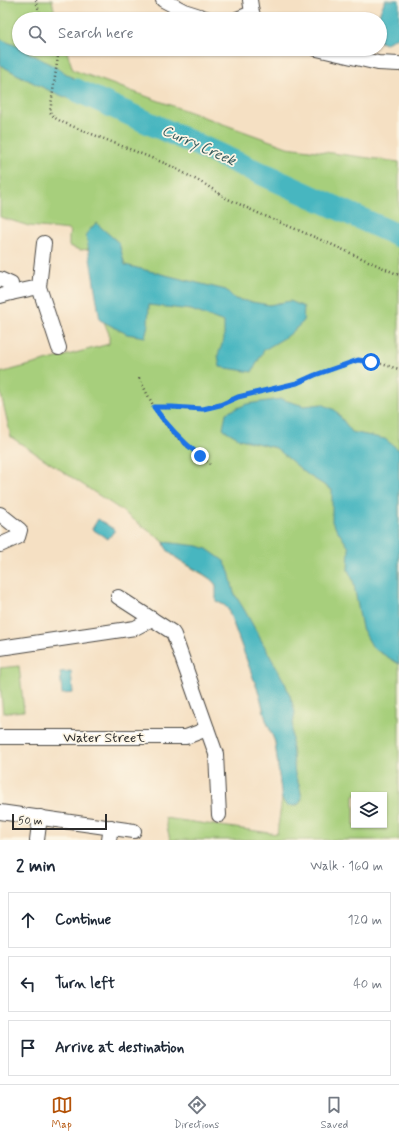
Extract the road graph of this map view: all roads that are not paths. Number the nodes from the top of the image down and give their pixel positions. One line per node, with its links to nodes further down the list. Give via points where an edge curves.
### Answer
1 (163, 0): 2 (street)
2 (190, 12)
3 (348, 56): 4 (street, via 378,63)
4 (399, 64)
5 (44, 243): 7 (street)
6 (0, 279): 8 (street, via 11,284)
7 (39, 287): 8 (street); 9 (street)
8 (6, 294)
9 (59, 348)
10 (0, 514): 11 (street, via 20,530 18,537)
11 (0, 544)
12 (118, 597): 13 (street)
13 (152, 619): 14 (street, via 135,628); 15 (street, via 174,635)
14 (0, 648)
15 (207, 729): 16 (street, Water Street, via 186,737); 18 (street, via 216,754)
16 (0, 737)
17 (0, 812): 19 (street)
18 (219, 815)
19 (40, 817): 21 (street); 22 (street)
20 (134, 831): 21 (street)
21 (110, 834)
22 (37, 840)

